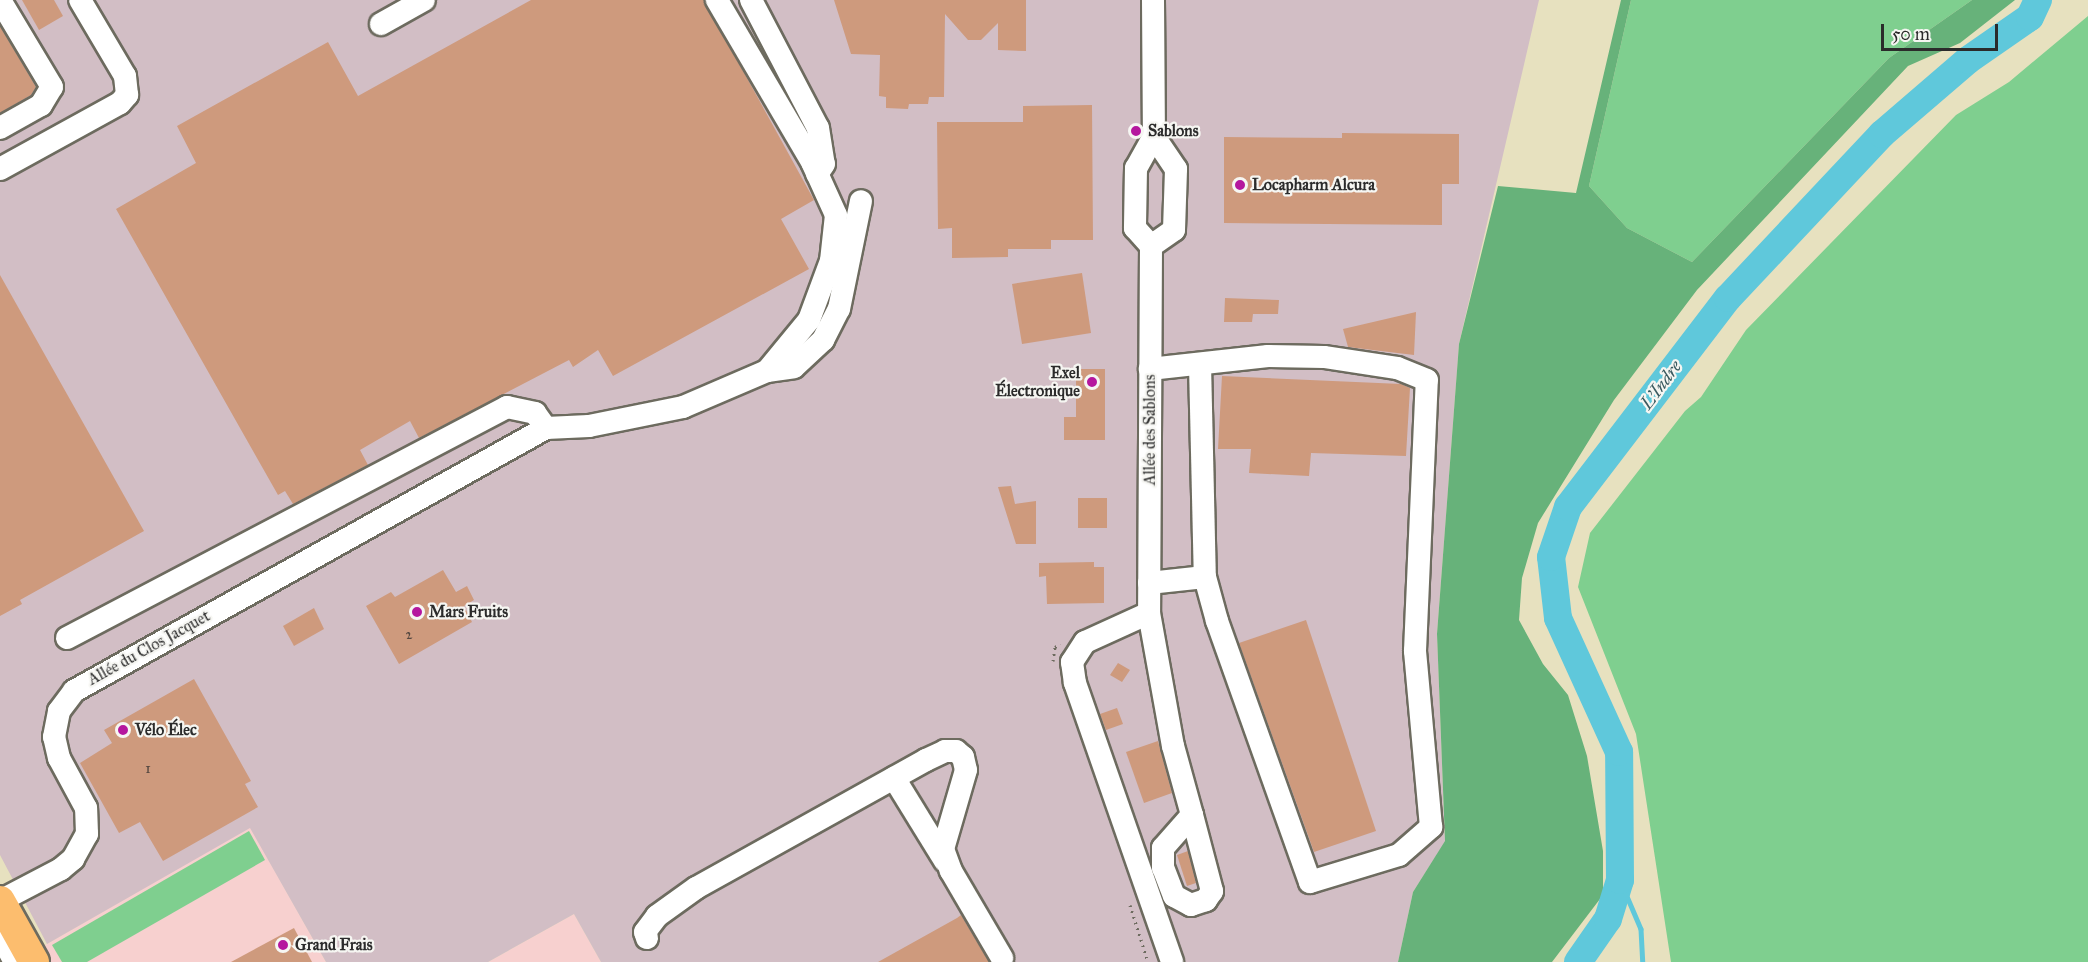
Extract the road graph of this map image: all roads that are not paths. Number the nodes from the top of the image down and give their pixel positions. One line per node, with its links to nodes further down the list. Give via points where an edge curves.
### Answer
1 (0, 0): 8 (street, via 52,87 41,105)
2 (80, 0): 10 (street, via 125,75 127,95 120,103)
3 (424, 0): 7 (street)
4 (717, 0): 11 (street)
5 (751, 0): 11 (street, via 818,128 824,164)
6 (1153, 0): 9 (street)
7 (381, 24)
8 (0, 128)
9 (1154, 136): 13 (street, via 1136,168 1135,228); 13 (street, via 1176,169 1174,230)
10 (0, 169)
11 (817, 174): 16 (street, via 837,215 831,261 809,320)
12 (861, 201): 16 (street, via 839,309 823,340 794,367)
13 (1151, 246): 15 (street, Allée des Sablons)
14 (1200, 364): 15 (street); 18 (street); 18 (street, via 1268,356 1323,357 1397,368 1427,380 1415,651 1431,827 1399,855 1310,882)
15 (1150, 369): 19 (street, Allée des Sablons)
16 (767, 371): 17 (street, via 683,407 589,426)
17 (546, 428): 21 (street, via 535,413 507,407); 25 (street, Allée du Clos Jacquet, via 74,692 59,711 54,737 58,758 86,808 87,834 74,859)
18 (1205, 577): 19 (street)
19 (1149, 583): 20 (street, Allée des Sablons)
20 (1149, 614): 23 (street, Allée des Sablons, via 1160,693); 31 (street, via 1085,642 1072,662 1075,683)
21 (67, 638)
22 (894, 777): 24 (street); 24 (street, via 945,751 956,751 963,758 966,770 962,791 943,849); 27 (street, via 696,888 657,916 645,932)
23 (1192, 815)
24 (951, 871): 28 (street)
25 (0, 901): 30 (main road)
26 (0, 934): 29 (street)
27 (647, 938)
28 (1002, 958)
29 (15, 962)
30 (34, 962)
31 (1172, 962)

